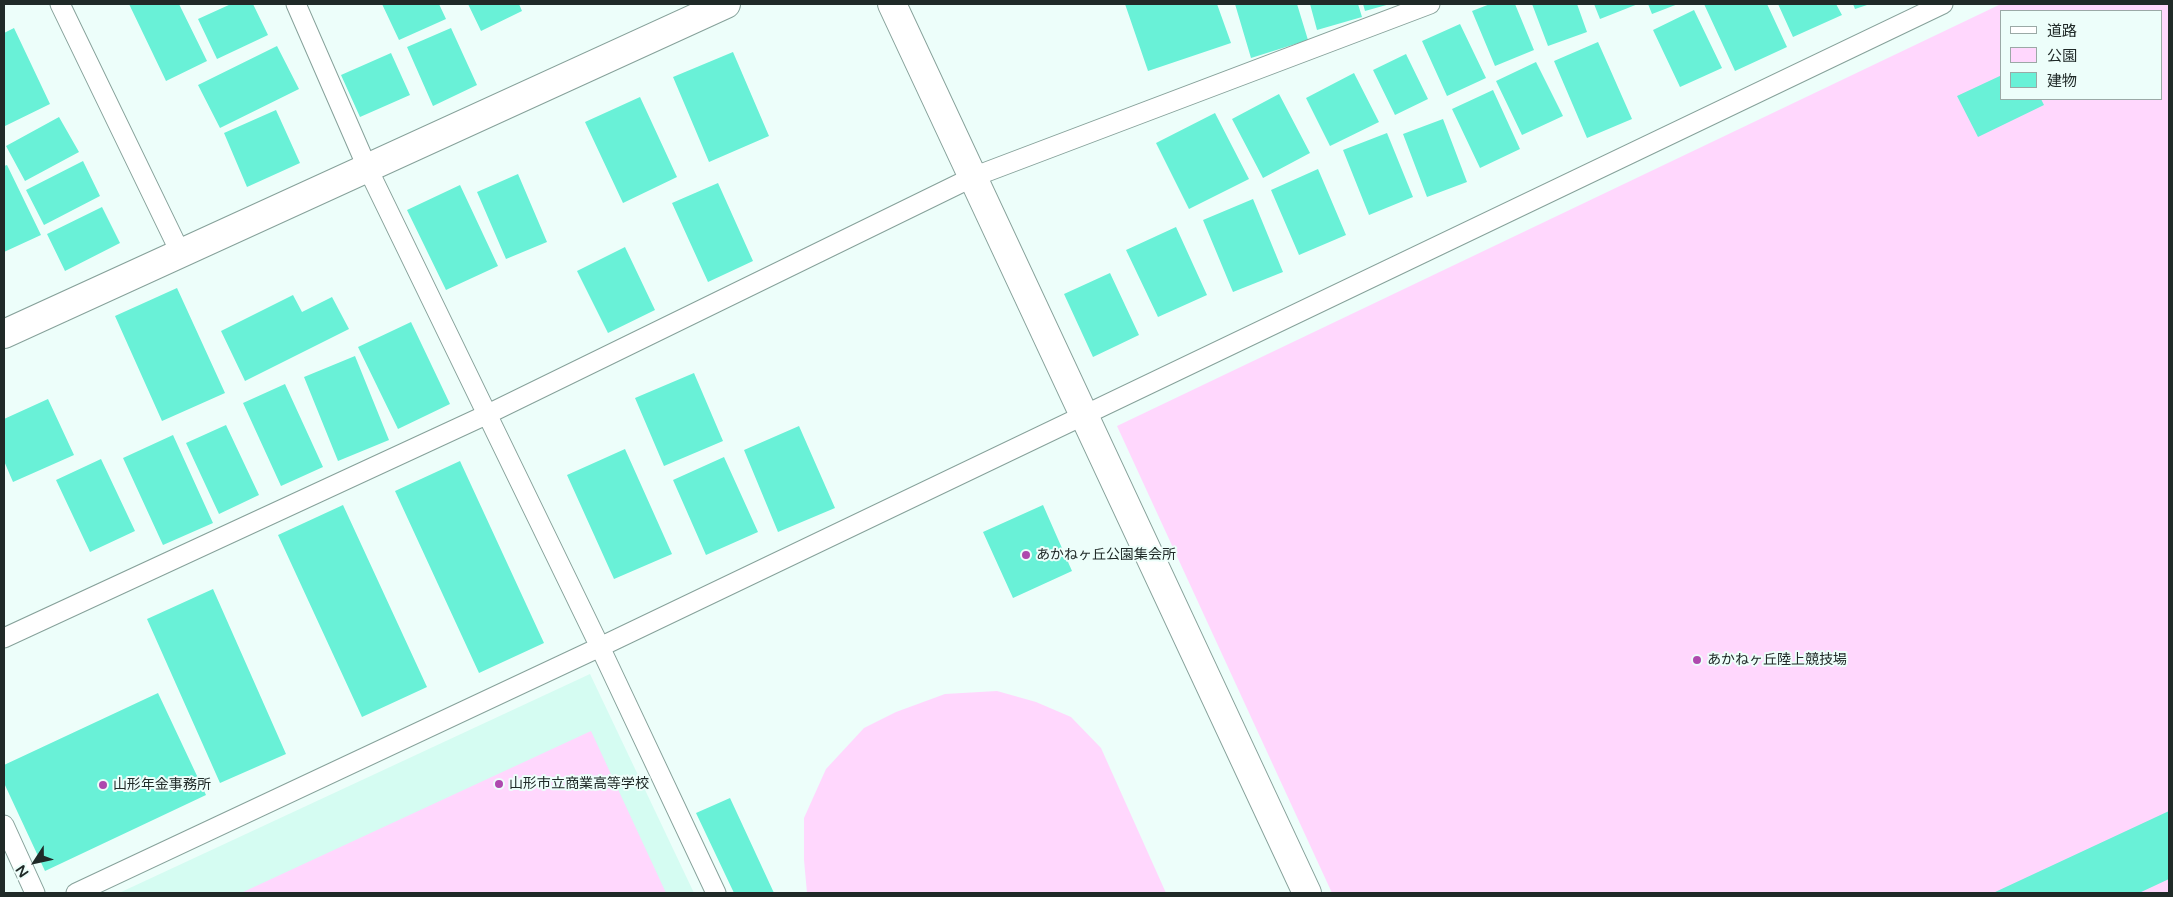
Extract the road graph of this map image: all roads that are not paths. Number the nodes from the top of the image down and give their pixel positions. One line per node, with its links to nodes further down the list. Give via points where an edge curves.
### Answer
1 (60, 4): 9 (lane)
2 (296, 4): 7 (lane)
3 (726, 4): 7 (street)
4 (892, 4): 8 (street)
5 (1430, 4): 8 (lane)
6 (1943, 4): 12 (lane)
7 (367, 167): 9 (street); 11 (lane)
8 (973, 176): 11 (lane); 12 (street)
9 (180, 252): 10 (street)
10 (4, 334)
11 (488, 414): 13 (lane); 14 (lane)
12 (1084, 417): 14 (lane); 19 (street)
13 (4, 638)
14 (600, 647): 17 (lane); 18 (lane)
15 (4, 825): 16 (lane)
16 (35, 893)
17 (76, 893)
18 (716, 893)
19 (1307, 893)

